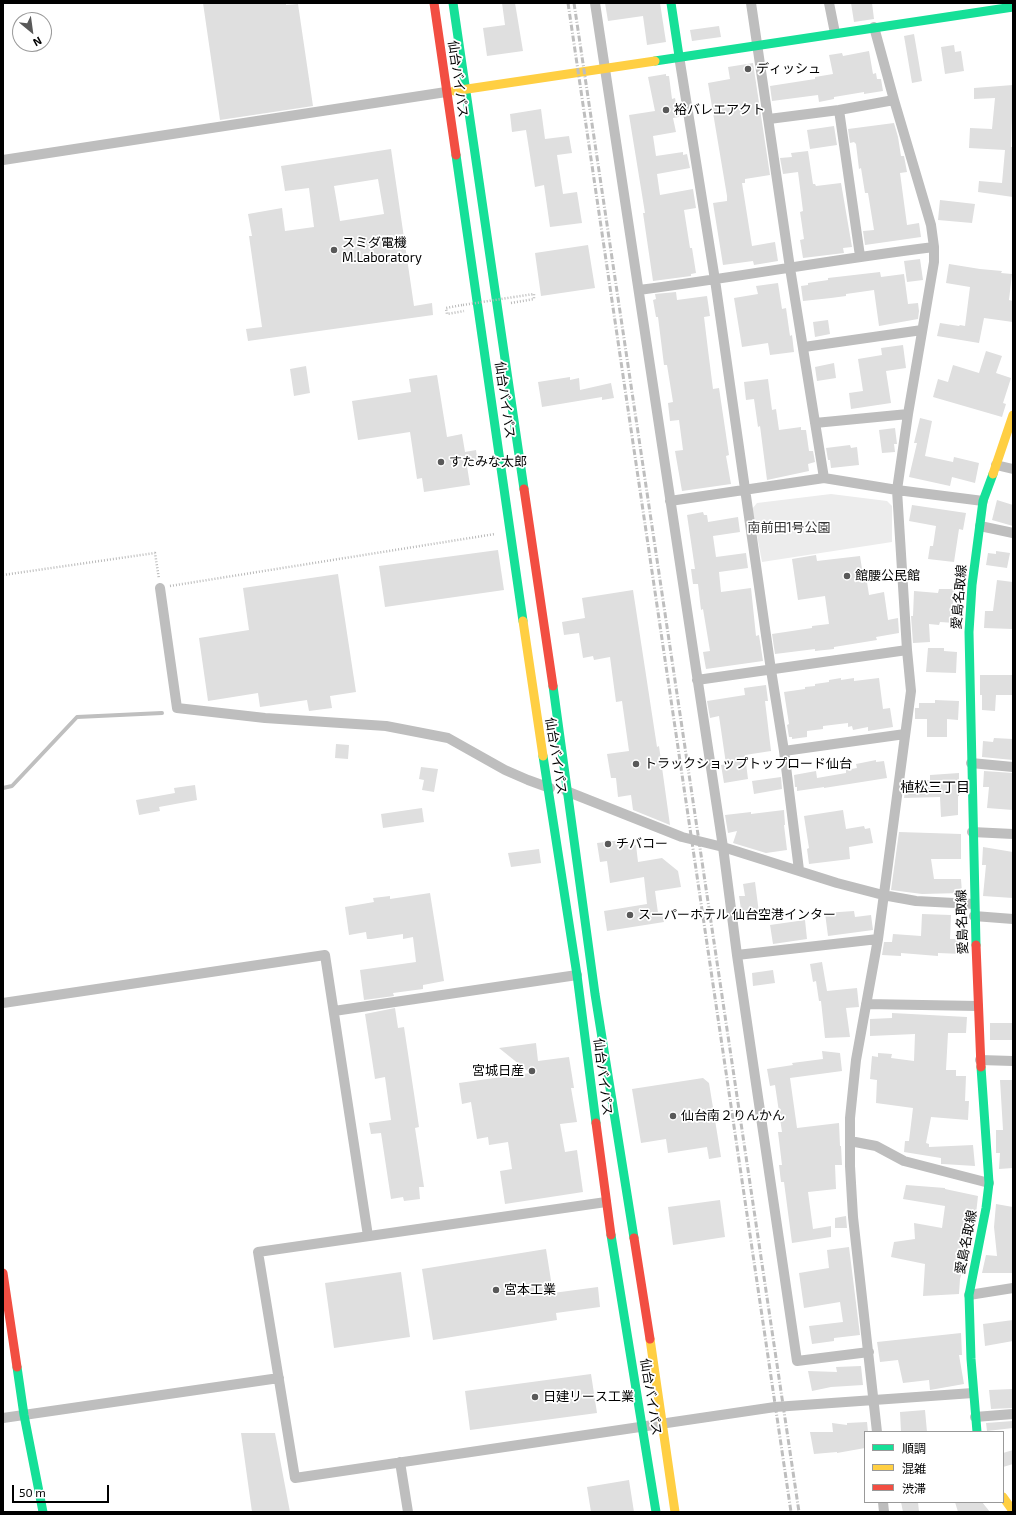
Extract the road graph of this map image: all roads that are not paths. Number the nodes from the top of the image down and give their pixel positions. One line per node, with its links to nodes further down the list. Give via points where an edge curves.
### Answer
1 (434, 3): 14 (main road, 仙台バイパス)
2 (453, 3): 13 (main road, 仙台バイパス)
3 (595, 3): 12 (street)
4 (671, 3): 11 (main road)
5 (751, 3): 10 (street)
6 (829, 3): 9 (street)
7 (1013, 7): 8 (main road)
8 (874, 27): 9 (main road); 15 (street)
9 (834, 33): 10 (main road)
10 (757, 46): 11 (main road); 17 (street)
11 (679, 56): 12 (main road); 22 (street)
12 (605, 68): 13 (main road); 23 (street)
13 (466, 88): 14 (main road); 47 (main road, 仙台バイパス)
14 (446, 92): 18 (street); 46 (main road, 仙台バイパス)
15 (894, 100): 16 (street); 19 (street, via 931,225)
16 (839, 110): 17 (street); 20 (street)
17 (769, 119): 21 (street)
18 (3, 160)
19 (934, 247): 20 (street); 24 (street, via 934,262)
20 (860, 256): 21 (street)
21 (790, 268): 22 (street); 25 (street)
22 (715, 280): 23 (street); 33 (street)
23 (639, 290): 34 (street)
24 (922, 330): 25 (street); 26 (street)
25 (804, 347): 28 (street)
26 (908, 414): 28 (street); 32 (street)
27 (1013, 415): 29 (main road, 愛島名取線)
28 (815, 423): 31 (street)
29 (996, 465): 30 (street); 35 (main road, 愛島名取線)
30 (1013, 469)
31 (824, 478): 32 (street); 33 (street)
32 (897, 490): 35 (street); 39 (street)
33 (746, 491): 34 (street); 40 (street)
34 (670, 501): 41 (street)
35 (983, 501): 36 (main road, 愛島名取線)
36 (980, 526): 37 (street); 44 (main road, 愛島名取線, via 969,632)
37 (1013, 533)
38 (160, 588): 46 (street, via 177,708 265,718 386,726 448,738 505,770)
39 (907, 650): 40 (street); 42 (street, via 911,691)
40 (771, 670): 41 (street); 43 (street)
41 (697, 680): 50 (street)
42 (905, 734): 43 (street); 52 (street)
43 (784, 751): 51 (street)
44 (971, 763): 45 (street); 48 (main road, 愛島名取線)
45 (1013, 767)
46 (549, 788): 47 (street); 58 (main road, 仙台バイパス)
47 (567, 791): 50 (street, via 682,837); 80 (main road, 仙台バイパス, via 595,994)
48 (972, 832): 49 (street); 53 (main road, 愛島名取線)
49 (1013, 834)
50 (723, 848): 51 (street); 57 (street)
51 (799, 870): 52 (street)
52 (883, 895): 53 (street, via 916,902); 56 (street)
53 (974, 904): 54 (main road, 愛島名取線)
54 (974, 916): 55 (street); 61 (main road, 愛島名取線)
55 (1013, 919)
56 (878, 938): 57 (street); 60 (street)
57 (737, 955): 72 (street, via 797,1361)
58 (577, 975): 62 (street); 67 (main road, 仙台バイパス)
59 (3, 1002): 62 (street, via 325,955)
60 (866, 1004): 61 (street); 65 (street, via 856,1060)
61 (978, 1006): 63 (main road, 愛島名取線)
62 (334, 1012): 68 (street)
63 (980, 1060): 64 (street); 66 (main road, 愛島名取線)
64 (1013, 1061)
65 (850, 1141): 66 (street, via 876,1146 904,1161); 72 (street, via 853,1217)
66 (989, 1183): 71 (main road, 愛島名取線)
67 (606, 1202): 68 (street); 81 (main road, 仙台バイパス)
68 (368, 1236): 73 (street, via 258,1252)
69 (3, 1273): 77 (main road)
70 (1013, 1288): 71 (street)
71 (969, 1295): 74 (main road, 愛島名取線)
72 (869, 1352): 75 (street)
73 (278, 1378): 77 (street); 84 (street, via 296,1478)
74 (973, 1393): 75 (street); 78 (main road, 愛島名取線)
75 (874, 1400): 80 (street, via 775,1407); 82 (street)
76 (1013, 1414): 78 (street)
77 (24, 1415): 79 (street); 87 (main road)
78 (975, 1417): 83 (main road, 愛島名取線)
79 (3, 1418)
80 (663, 1423): 81 (street); 90 (main road, 仙台バイパス)
81 (643, 1426): 84 (street); 89 (main road, 仙台バイパス)
82 (877, 1431)
83 (977, 1431)
84 (400, 1462): 88 (street)
85 (1004, 1498): 86 (main road)
86 (1013, 1511)
87 (43, 1512)
88 (408, 1512)
89 (656, 1512)
90 (675, 1512)

